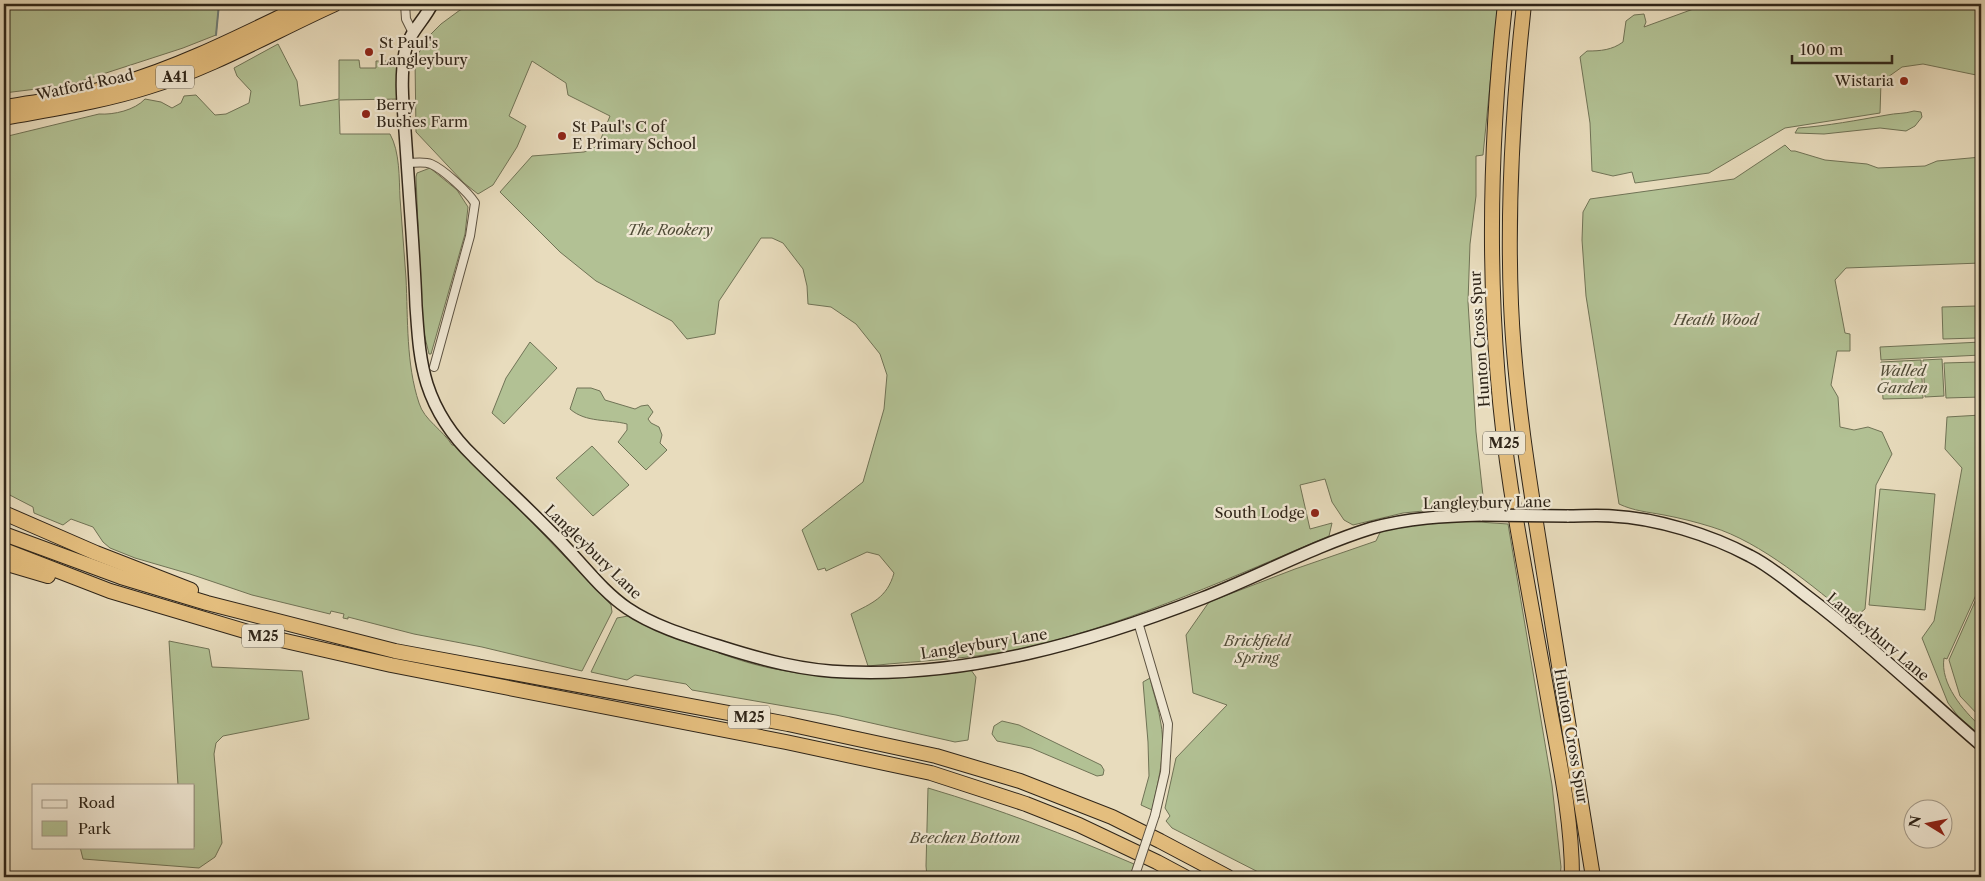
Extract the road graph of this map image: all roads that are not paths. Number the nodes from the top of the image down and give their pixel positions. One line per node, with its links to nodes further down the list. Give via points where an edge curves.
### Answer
1 (307, 4): 8 (highway, Watford Road / A41, via 190,59 120,84)
2 (335, 4): 9 (highway, Watford Road / A41, via 195,70 149,87 105,100)
3 (405, 4): 7 (street, via 406,19)
4 (432, 4): 7 (street, Langleybury Lane)
5 (1505, 4): 23 (highway, Hunton Cross Spur / M25, via 1496,86 1491,206 1497,382 1511,490 1566,802)
6 (1524, 4): 24 (highway, Hunton Cross Spur / M25, via 1515,82 1509,212 1516,370 1530,484)
7 (412, 31): 10 (street, Langleybury Lane, via 404,58 402,102)
8 (4, 107)
9 (4, 118)
10 (407, 163): 11 (street, via 424,162 437,167 475,203 470,236); 18 (street, Langleybury Lane, via 418,341 422,367 438,412 464,447 613,597 639,616 745,654 797,666 845,672 906,671 1018,656 1098,636)
11 (434, 367)
12 (4, 513): 17 (highway, M25)
13 (4, 534): 17 (highway, M25, via 121,577)
14 (4, 550): 16 (highway, M25)
15 (4, 563): 16 (highway, M25)
16 (110, 590): 21 (highway, M25, via 254,634 331,653 931,773 1062,818)
17 (251, 615): 22 (highway, M25, via 395,650 805,727 936,756 1020,781 1104,814)
18 (1138, 622): 19 (street, Langleybury Lane, bridge, via 1373,528 1421,518 1482,515 1636,518 1716,540 1750,556 1782,577 1849,628); 20 (street, bridge, via 1168,724 1165,772 1155,815)
19 (1981, 745)
20 (1134, 876)
21 (1185, 877)
22 (1228, 877)
23 (1572, 877)
24 (1593, 877)

